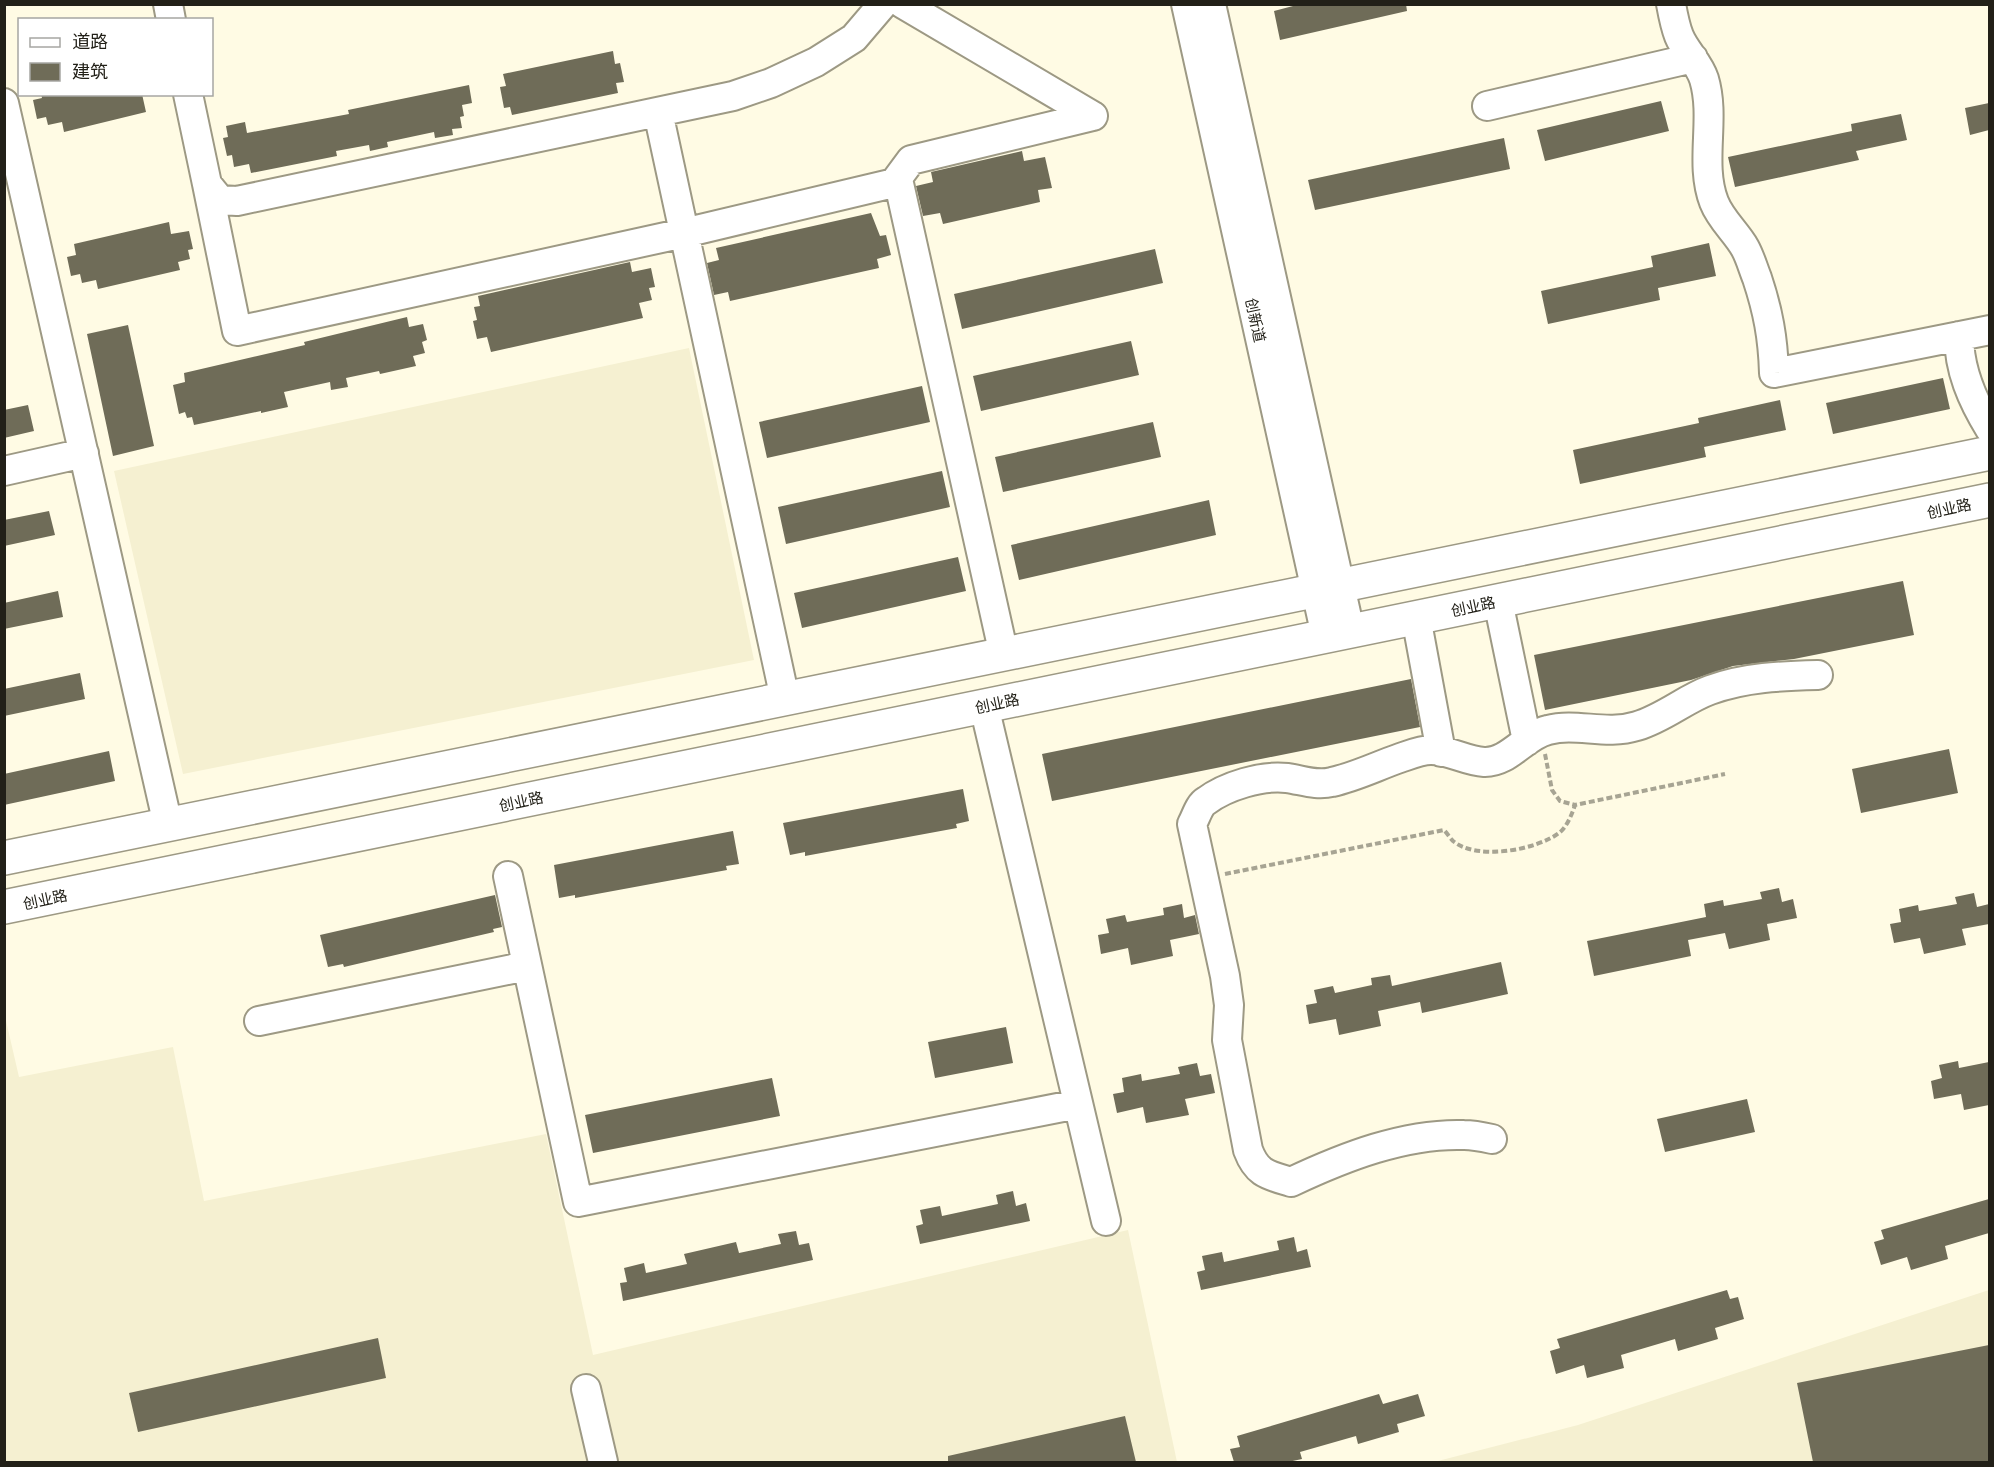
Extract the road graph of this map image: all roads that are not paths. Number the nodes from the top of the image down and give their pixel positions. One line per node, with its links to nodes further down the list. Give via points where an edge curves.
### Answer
1 (883, 4): 10 (street, via 854,38 816,62 733,96)
2 (903, 4): 11 (street, via 1093,116 911,160)
3 (1186, 4): 21 (street, 创新道)
4 (1211, 4): 21 (street, 创新道)
5 (1671, 4): 6 (street, via 1679,37)
6 (1693, 58): 9 (street); 15 (street, via 1708,100 1707,163 1714,202 1754,269 1771,331 1774,373)
7 (188, 96): 12 (street)
8 (4, 103): 17 (street)
9 (1487, 106)
10 (658, 112): 12 (street, via 237,201 220,200); 13 (street)
11 (898, 179): 13 (street); 25 (street)
12 (207, 184): 13 (street, via 237,330)
13 (684, 233): 27 (street)
14 (1989, 330): 15 (street)
15 (1959, 336): 16 (street, via 1965,376)
16 (1989, 429)
17 (84, 453): 19 (street); 31 (street)
18 (1989, 453): 21 (main road)
19 (4, 471)
20 (1989, 500): 22 (main road, 创业路)
21 (1328, 589): 24 (street, 创新道); 25 (main road)
22 (1498, 601): 23 (main road, 创业路); 29 (street)
23 (1416, 617): 24 (main road, 创业路); 30 (street)
24 (1338, 633): 28 (main road, 创业路)
25 (1004, 655): 27 (main road)
26 (1818, 675): 29 (street, via 1760,678 1709,690 1662,716 1627,729 1568,727 1547,730)
27 (785, 699): 31 (main road)
28 (984, 706): 34 (main road, 创业路); 37 (street)
29 (1534, 737): 30 (street, via 1502,758 1485,762)
30 (1441, 752): 38 (street, via 1414,753 1329,783 1264,778 1238,785 1204,802 1192,824 1225,976 1229,1005 1227,1040 1253,1164 1265,1174 1291,1182 1351,1155 1390,1144 1465,1135)
31 (168, 825): 32 (main road)
32 (4, 858)
33 (508, 876): 35 (street)
34 (4, 907)
35 (527, 966): 36 (street); 37 (street, via 578,1202)
36 (259, 1021)
37 (1078, 1104): 39 (street)
38 (1492, 1139)
39 (1106, 1221)
40 (586, 1389): 41 (street)
41 (603, 1462)

